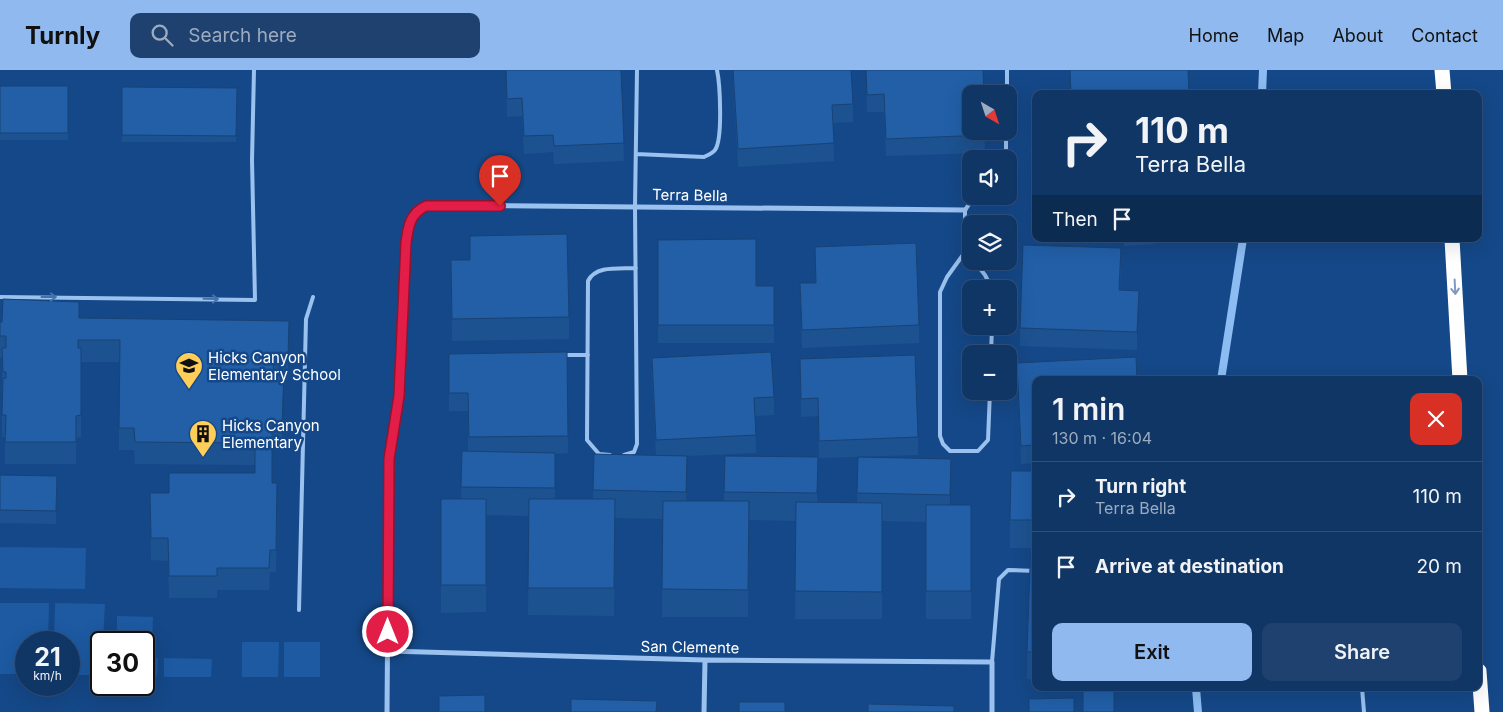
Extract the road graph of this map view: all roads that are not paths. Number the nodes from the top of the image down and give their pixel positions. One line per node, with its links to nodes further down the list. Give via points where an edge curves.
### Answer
1 (254, 70): 16 (lane, one-way to 1, via 255,300)
2 (637, 70): 8 (lane)
3 (717, 70): 8 (lane, via 720,81 718,141 714,151 704,157)
4 (1007, 70): 6 (lane)
5 (1442, 70): 7 (highway)
6 (1007, 85)
7 (1444, 90)
8 (636, 154): 10 (lane)
9 (969, 205): 11 (lane)
10 (635, 207): 11 (street, Terra Bella); 15 (lane); 24 (street, Terra Bella, via 426,206 410,221 406,243 399,396 389,459)
11 (965, 210): 12 (lane)
12 (965, 215)
13 (1452, 242): 20 (highway, one-way to 20)
14 (962, 256): 21 (lane, via 940,292 940,436 950,451 978,451 988,440)
15 (636, 268): 19 (lane, via 598,270 588,281); 19 (lane, via 637,444 634,452 628,455 599,454 587,440)
16 (0, 297)
17 (313, 297): 23 (lane, via 306,319)
18 (558, 355): 19 (lane)
19 (588, 355)
20 (1460, 376)
21 (990, 400)
22 (1032, 571): 26 (lane, via 1008,570 999,580)
23 (299, 610)
24 (388, 651): 25 (street, San Clemente); 29 (street)
25 (705, 660): 26 (street, San Clemente); 30 (street)
26 (992, 662): 31 (street)
27 (1362, 691): 32 (lane)
28 (1480, 691): 33 (highway)
29 (387, 712)
30 (704, 712)
31 (992, 712)
32 (1364, 712)
33 (1482, 712)

